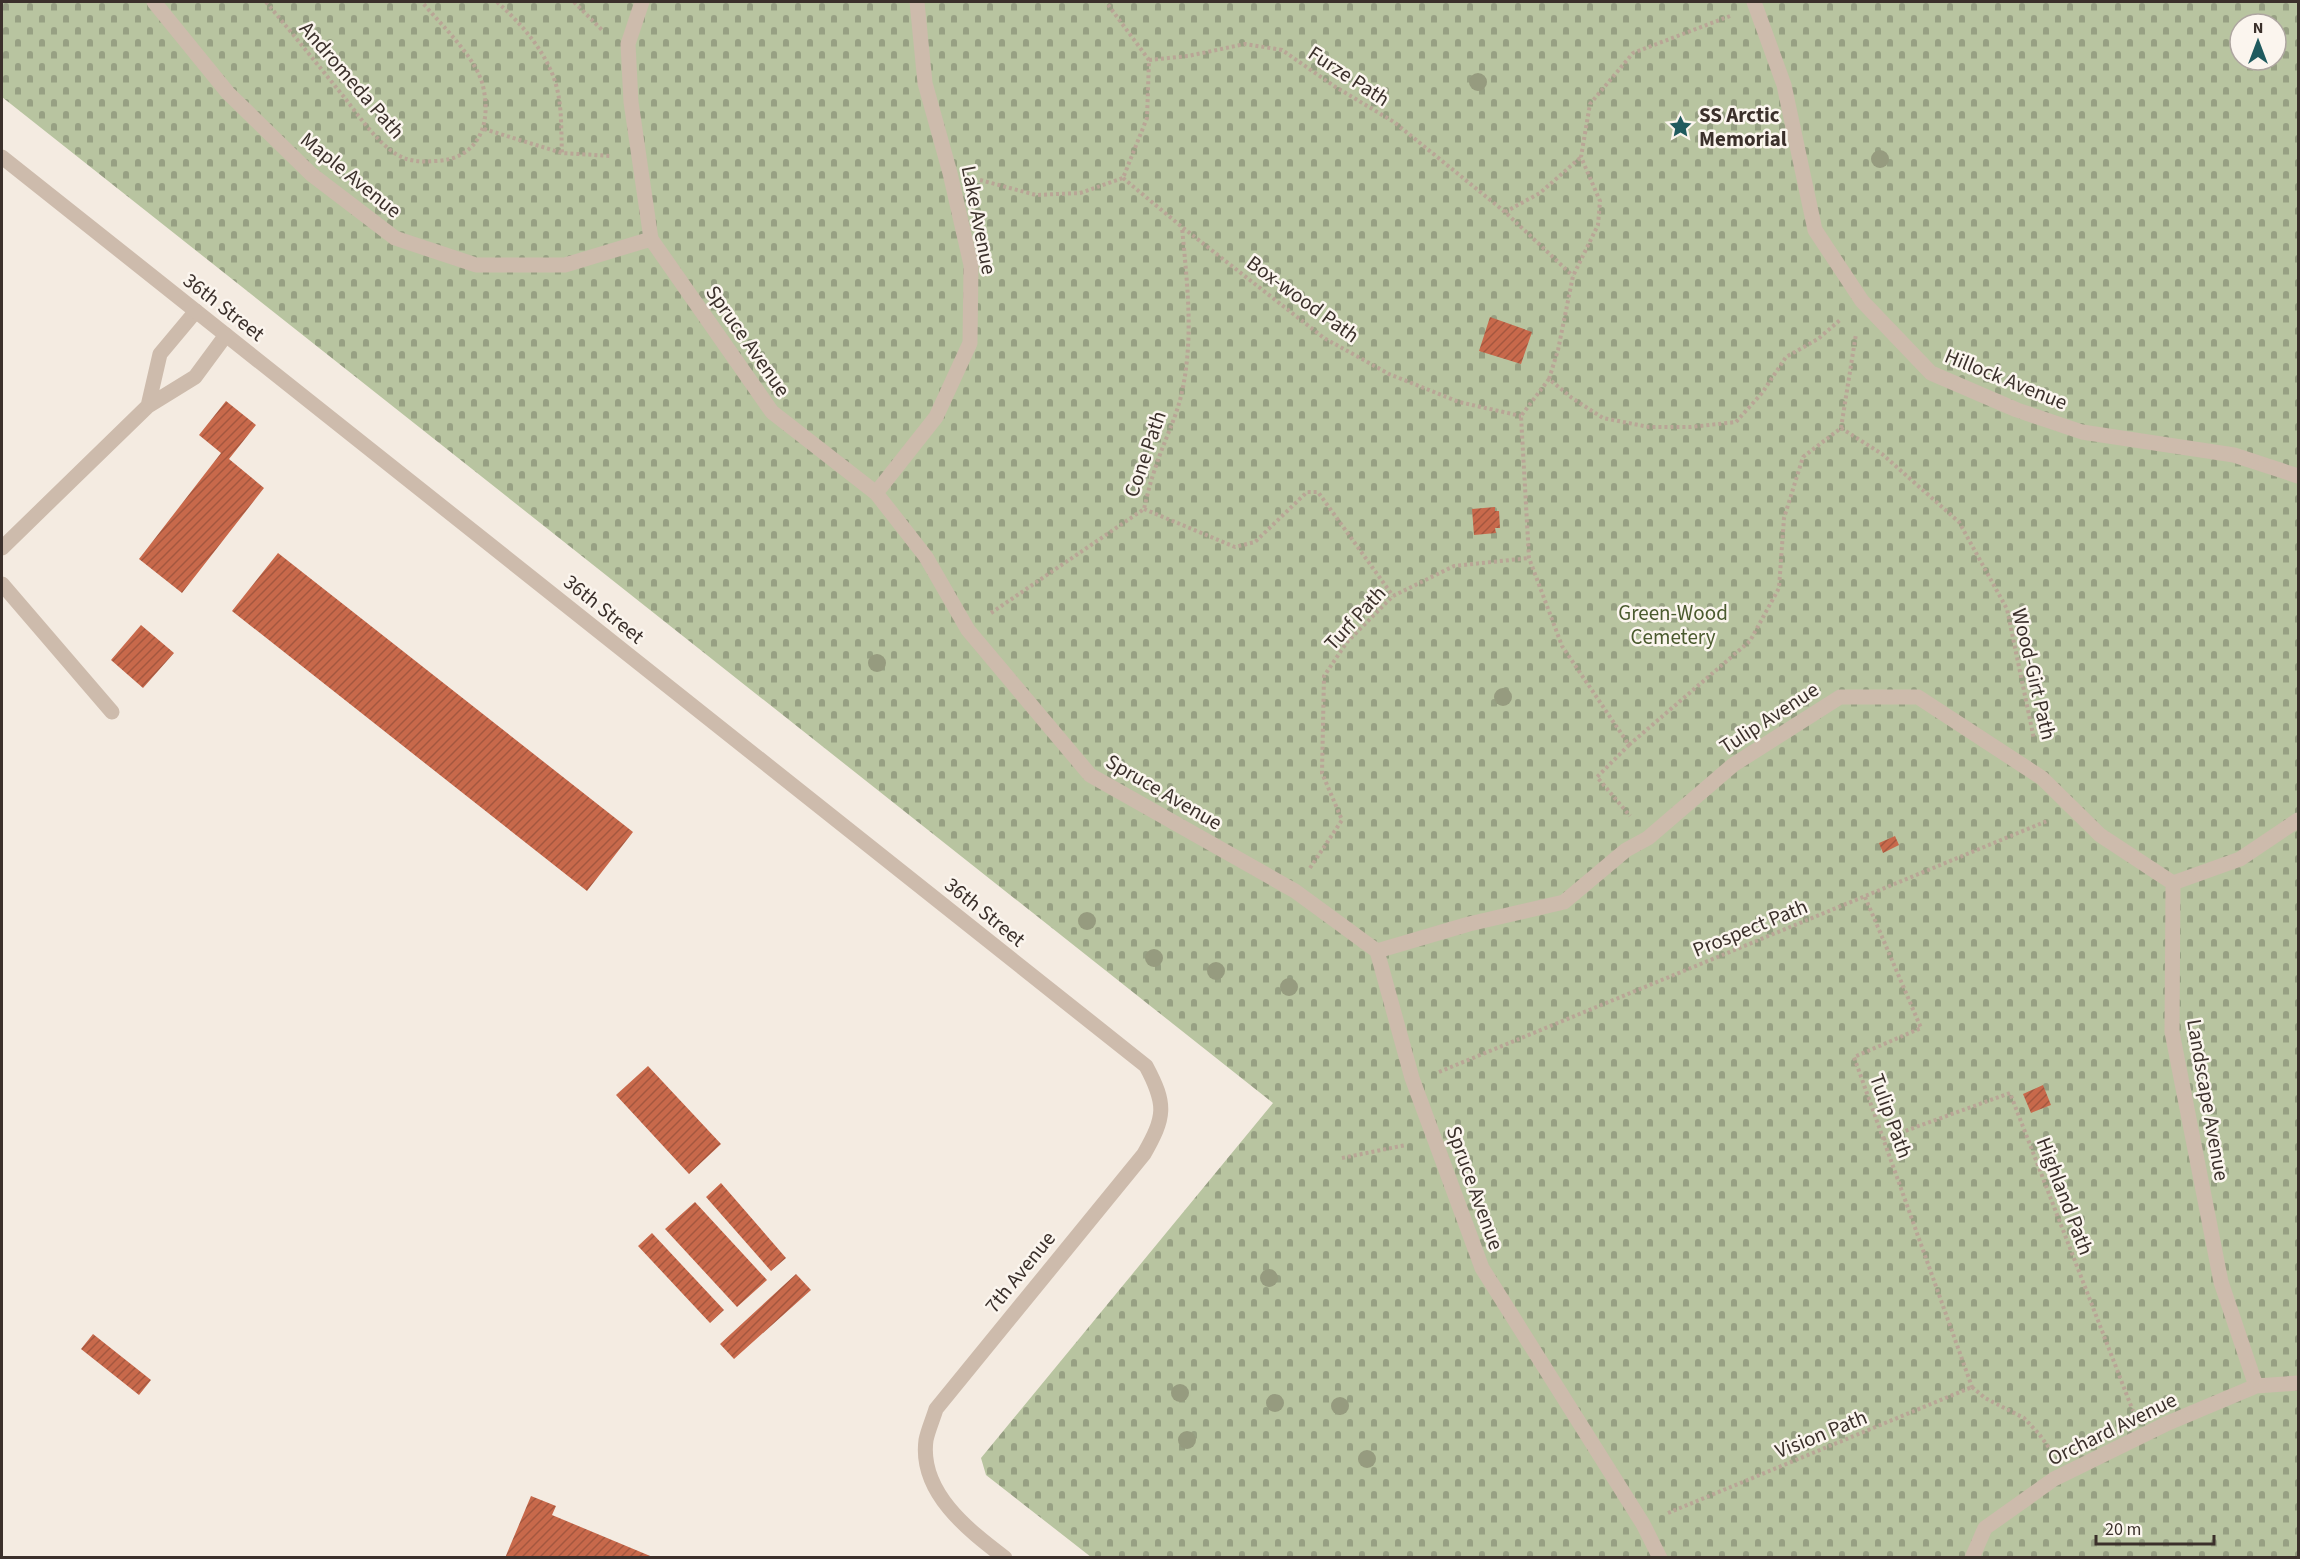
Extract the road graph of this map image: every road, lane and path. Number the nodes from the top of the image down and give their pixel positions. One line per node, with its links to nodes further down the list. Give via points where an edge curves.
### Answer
1 (154, 2): 21 (street, Maple Avenue, via 228,93 311,174 395,238 476,265 565,265)
2 (266, 2): 12 (path, Andromeda Path, via 357,114 396,153 417,162 449,160 465,154)
3 (422, 2): 12 (path, via 474,67 483,85)
4 (497, 2): 13 (path, via 549,65 558,92)
5 (574, 2): 10 (path, via 609,37)
6 (642, 2): 10 (street, Spruce Avenue)
7 (917, 2): 17 (street, Lake Avenue, via 925,83)
8 (1106, 2): 11 (path)
9 (1755, 4): 16 (path, via 1633,53 1590,104); 23 (street, Hillock Avenue, via 1784,84 1815,230)
10 (628, 44): 14 (street, Spruce Avenue)
11 (1149, 60): 18 (path, via 1147,118); 19 (path, Furze Path, via 1245,44 1282,50 1394,122)
12 (484, 129): 13 (path)
13 (562, 153): 14 (path)
14 (638, 155): 21 (street, Spruce Avenue)
15 (2, 157): 24 (street, 36th Street)
16 (1581, 157): 19 (path, via 1540,193); 22 (path, via 1600,201 1598,225)
17 (950, 173): 18 (path, via 1036,195 1080,193); 31 (street, Lake Avenue, via 971,265 970,343 936,417)
18 (1123, 178): 20 (path, Box-wood Path)
19 (1505, 212): 22 (path, Furze Path)
20 (1182, 227): 28 (path, Box-wood Path, via 1324,338 1389,374 1460,402); 32 (path, Cone Path, via 1190,304 1188,352 1181,393)
21 (651, 239): 31 (street, Spruce Avenue, via 772,412)
22 (1573, 276): 26 (path)
23 (1862, 301): 26 (path, via 1818,339 1786,357 1736,422 1649,427 1603,418); 29 (path); 30 (street, Hillock Avenue, via 1931,373 2017,410 2082,432 2234,455)
24 (196, 311): 25 (street, 36th Street); 27 (street, via 160,354)
25 (226, 335): 27 (street, via 195,377); 49 (street, 36th Street, via 1146,1066 1158,1089)
26 (1549, 379): 28 (path)
27 (148, 406): 33 (street)
28 (1521, 416): 34 (path)
29 (1841, 428): 39 (path, via 1803,457 1784,518 1779,588 1749,641); 40 (path, Wood-Girt Path, via 1882,454 1959,522 2007,609)
30 (2298, 476)
31 (876, 494): 47 (street, Spruce Avenue, via 926,557 968,630 1090,775 1295,891)
32 (1143, 509): 36 (path, via 1235,547 1255,542 1307,492 1318,492); 37 (path, Cone Path)
33 (2, 548)
34 (1529, 558): 36 (path, Turf Path, via 1455,566); 39 (path, via 1562,646)
35 (2, 584): 38 (street)
36 (1393, 596): 44 (path, Turf Path, via 1347,642 1324,676 1322,773 1342,820)
37 (991, 613)
38 (112, 712)
39 (1629, 745): 43 (path, via 1597,777)
40 (2042, 778): 41 (street, Tulip Avenue); 43 (street, Tulip Avenue, via 1918,697 1840,697 1732,765)
41 (2073, 810): 45 (street, Tulip Avenue, via 2100,835); 46 (path, Prospect Path)
42 (2298, 820): 45 (street, via 2240,859)
43 (1648, 838): 47 (street, Tulip Avenue, via 1626,850 1564,902)
44 (1316, 859)
45 (2173, 883): 54 (street, Landscape Avenue, via 2172,1032 2221,1282)
46 (1865, 897): 48 (path, Prospect Path); 51 (path, Tulip Path, via 1921,1028 1854,1057)
47 (1377, 951): 50 (street, Spruce Avenue, via 1412,1078)
48 (1437, 1073)
49 (1161, 1108): 59 (street, 7th Avenue, via 1159,1128 1144,1154 936,1409 926,1440 927,1468 941,1498 968,1530)
50 (1435, 1138): 52 (path); 60 (street, Spruce Avenue, via 1482,1268)
51 (1883, 1139): 55 (path, Tulip Path); 56 (path, Highland Path, via 2010,1092)
52 (1342, 1158)
53 (2298, 1383): 54 (street, Orchard Avenue)
54 (2256, 1386): 56 (street, Orchard Avenue)
55 (1972, 1388): 57 (path, via 2024,1418); 58 (path, Vision Path)
56 (2142, 1435): 57 (street, Orchard Avenue)
57 (2067, 1473): 61 (street, Orchard Avenue, via 1985,1528)
58 (1681, 1508)
59 (1005, 1557)
60 (1660, 1557)
61 (1972, 1557)

